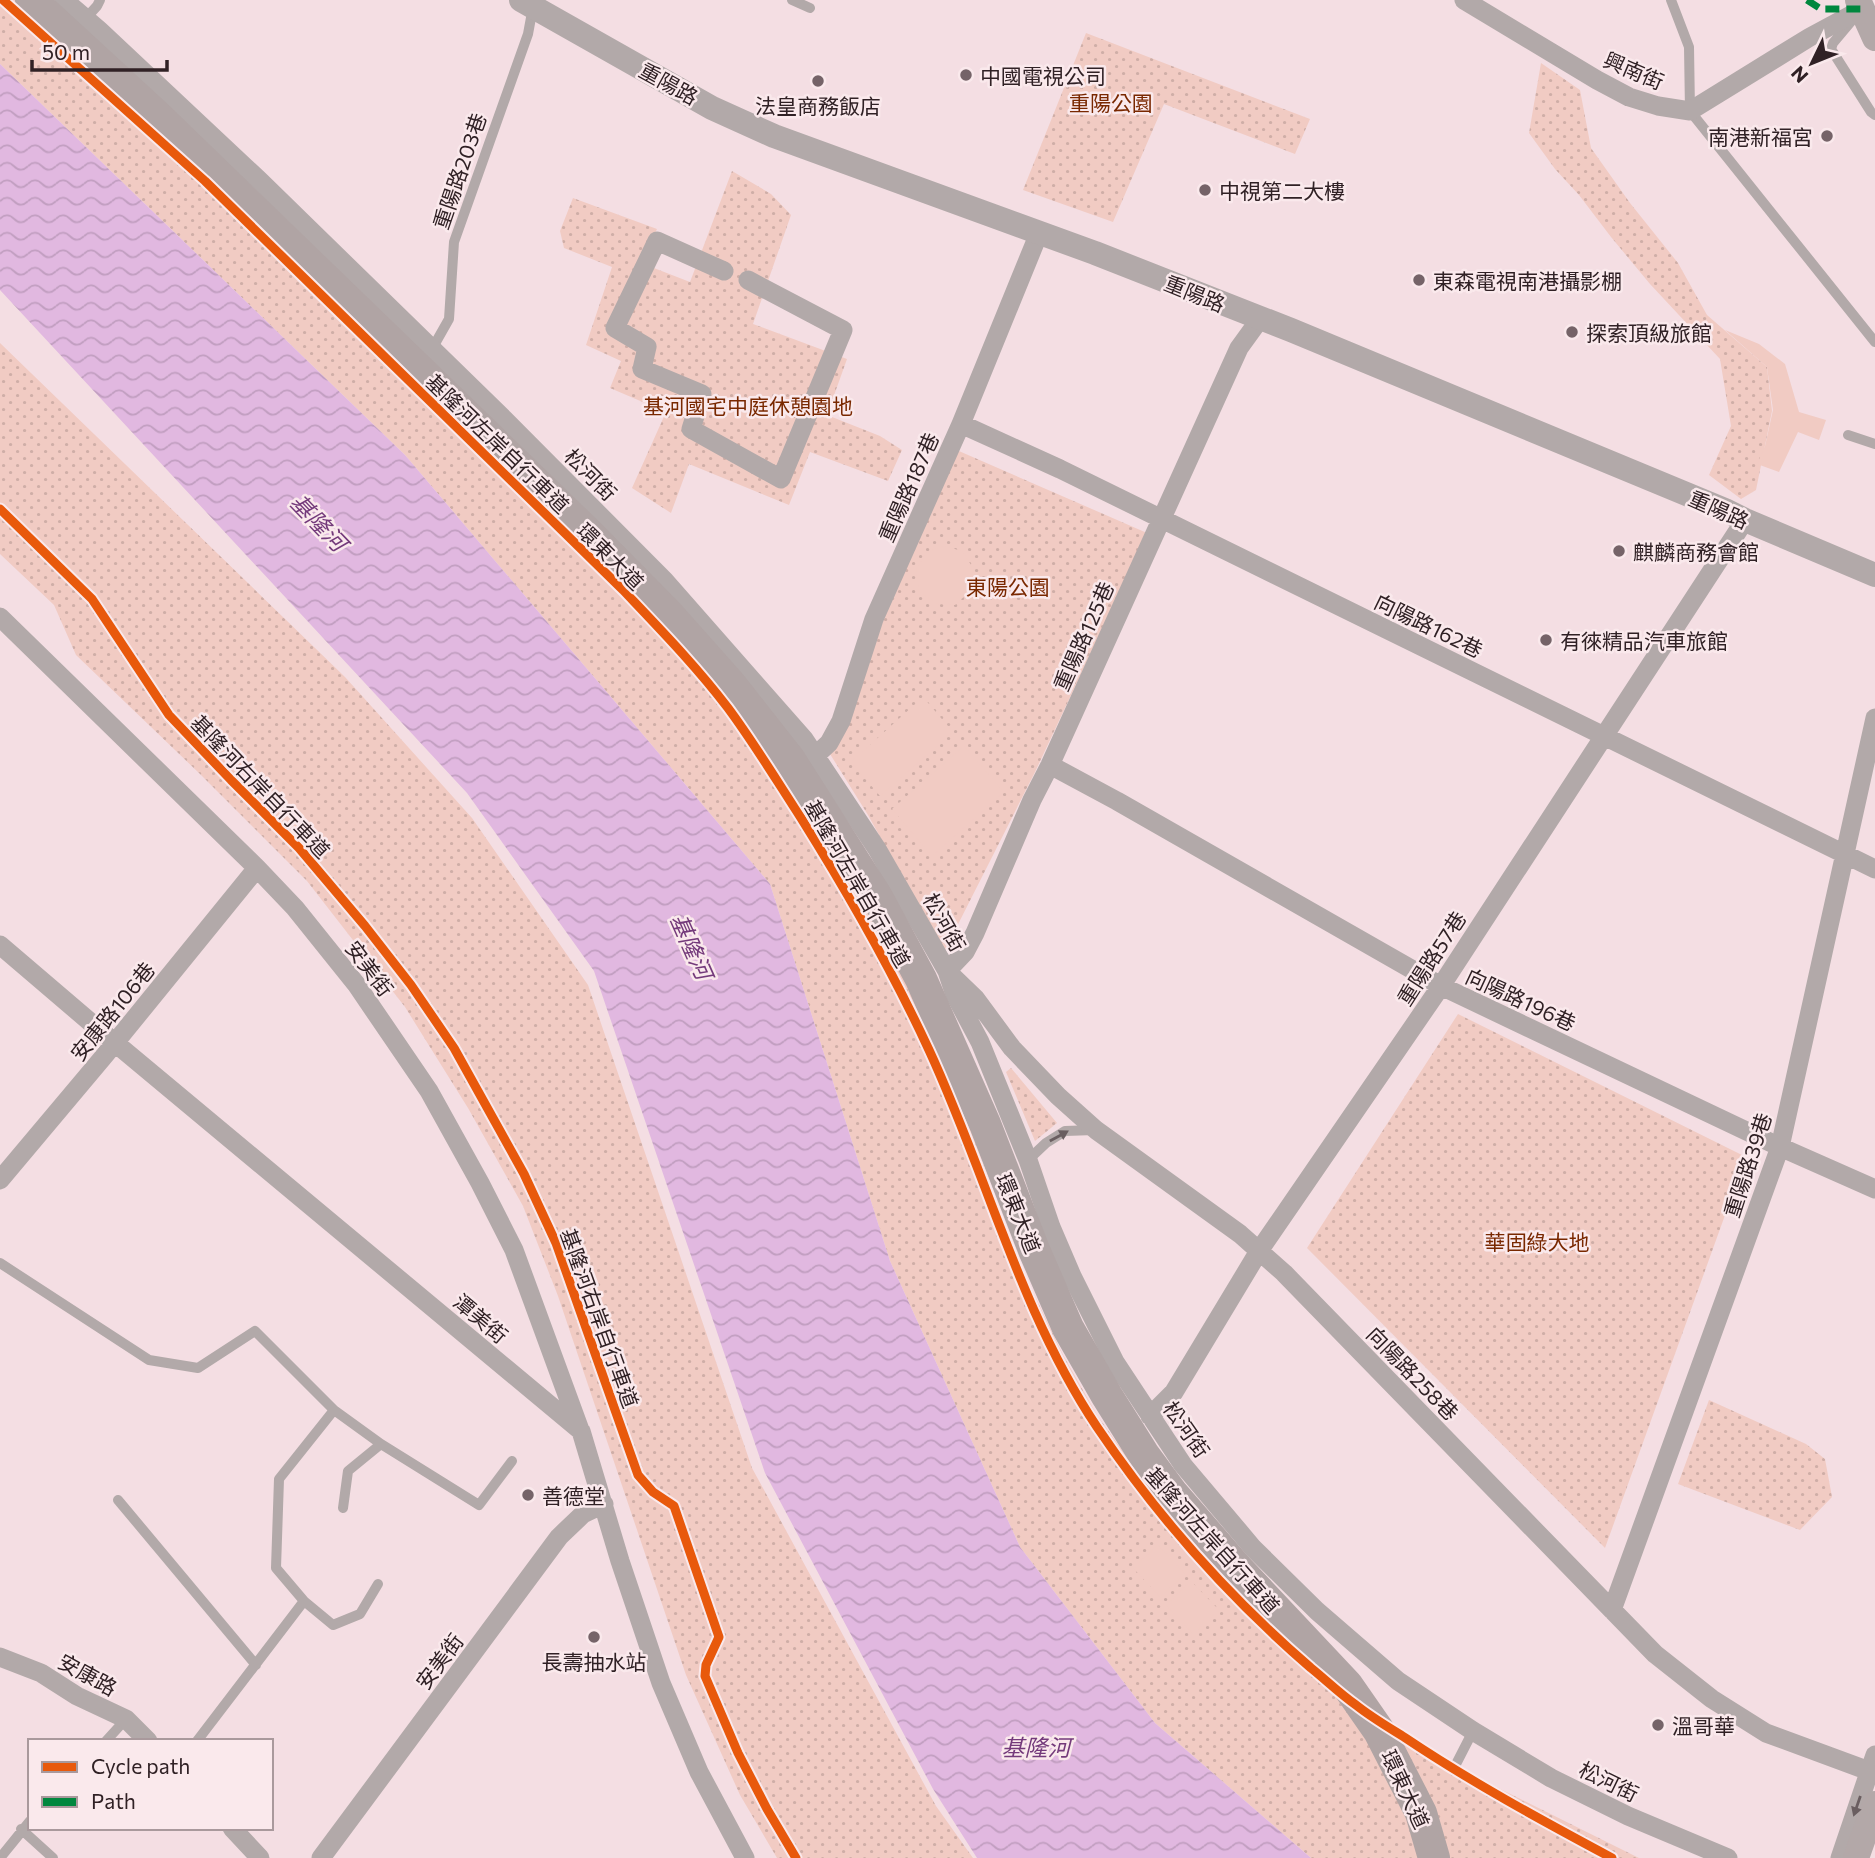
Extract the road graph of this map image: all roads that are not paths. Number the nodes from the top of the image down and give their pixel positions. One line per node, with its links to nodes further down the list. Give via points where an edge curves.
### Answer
1 (30, 0): 74 (highway, 環東大道, via 156,115 590,535 731,685 790,760 877,897 921,979 1068,1328 1107,1396 1172,1493 1347,1685 1379,1731 1421,1813)
2 (64, 0): 10 (street, 松河街)
3 (100, 0): 10 (lane)
4 (792, 0): 9 (lane)
5 (1464, 0): 12 (street, 興南街, via 1629,97)
6 (1671, 0): 12 (lane, via 1689,47)
7 (529, 2): 14 (street, 重陽路, via 712,108 774,136); 19 (lane, 重陽路203巷, via 528,34 454,242 449,320)
8 (1854, 3): 11 (main road); 12 (street, via 1810,37); 13 (lane, via 1831,49)
9 (810, 8)
10 (86, 18): 19 (street, 松河街)
11 (1875, 38)
12 (1690, 111): 18 (lane)
13 (1875, 115)
14 (1039, 233): 17 (street, 重陽路); 20 (street, 重陽路187巷)
15 (724, 271): 16 (lane); 16 (street, via 657,241 615,328 647,347 642,369 702,394 691,429 781,479 844,330)
16 (748, 281)
17 (1260, 319): 23 (street, 重陽路125巷, via 1240,348); 24 (street, 重陽路)
18 (1875, 342)
19 (432, 349): 29 (street, 松河街, via 665,581)
20 (961, 424): 23 (street, 向陽路162巷); 29 (street, 重陽路187巷, via 874,619 841,721)
21 (1848, 435): 22 (lane)
22 (1875, 444)
23 (1161, 519): 28 (street, 向陽路162巷); 30 (street, 重陽路125巷)
24 (1745, 520): 25 (street, 重陽路); 28 (street, 重陽路57巷)
25 (1875, 575)
26 (0, 618): 32 (street, 安美街)
27 (1875, 718): 31 (street, 重陽路39巷)
28 (1603, 736): 31 (street, 向陽路162巷); 36 (street, 重陽路57巷)
29 (815, 756): 35 (street, 松河街, via 877,849)
30 (1050, 765): 35 (street, 重陽路125巷, via 975,933); 36 (street, 向陽路196巷)
31 (1845, 854): 33 (street, 向陽路162巷); 39 (street, 重陽路39巷)
32 (257, 868): 37 (street, 安康路106巷); 47 (street, 安美街, via 356,984 429,1091 514,1250)
33 (1875, 869)
34 (0, 944): 37 (street, 潭美街)
35 (947, 971): 38 (street, 向陽路258巷, via 975,998 1012,1048); 40 (street, 松河街)
36 (1441, 986): 39 (street, 向陽路196巷); 43 (street, 重陽路57巷)
37 (115, 1043): 41 (street, 安康路106巷); 47 (street, 潭美街)
38 (1096, 1130): 40 (lane, one-way to 38, via 1065,1130); 43 (street, 向陽路258巷)
39 (1780, 1147): 42 (street, 向陽路196巷); 55 (street, 重陽路39巷)
40 (1028, 1160): 46 (street, 松河街, via 1072,1276 1115,1362)
41 (0, 1180)
42 (1875, 1189)
43 (1259, 1251): 46 (street, 重陽路57巷, via 1174,1392); 55 (street, 向陽路258巷)
44 (0, 1263): 45 (lane, via 149,1360 198,1368 256,1331)
45 (334, 1410): 48 (lane); 54 (lane, via 279,1479 276,1568)
46 (1150, 1416): 59 (street, 松河街, via 1183,1465 1253,1548 1317,1611 1398,1681)
47 (581, 1431): 51 (street)
48 (381, 1444): 49 (lane, via 479,1504); 52 (lane, via 348,1471)
49 (512, 1461)
50 (118, 1500): 57 (lane)
51 (604, 1504): 72 (street, 安美街, via 583,1514 559,1537); 73 (street, via 661,1683 699,1772)
52 (343, 1508)
53 (379, 1584): 54 (lane, via 360,1614 333,1625)
54 (304, 1601): 57 (lane)
55 (1612, 1610): 63 (street, 向陽路258巷, via 1655,1654 1712,1699 1766,1733)
56 (0, 1657): 58 (street, 安康路)
57 (256, 1665): 62 (lane)
58 (126, 1719): 60 (lane); 61 (street, 安康路)
59 (1473, 1731): 64 (lane); 75 (street, 松河街, via 1551,1779)
60 (108, 1739)
61 (146, 1739)
62 (199, 1739)
63 (1873, 1766): 76 (street, one-way to 76)
64 (1453, 1769)
65 (1875, 1804): 77 (main road)
66 (28, 1823): 67 (lane)
67 (22, 1829): 69 (lane); 70 (lane)
68 (234, 1830): 71 (street)
69 (0, 1858)
70 (53, 1858)
71 (260, 1858)
72 (321, 1858)
73 (746, 1858)
74 (1434, 1858)
75 (1728, 1858)
76 (1840, 1858)
77 (1856, 1858)

